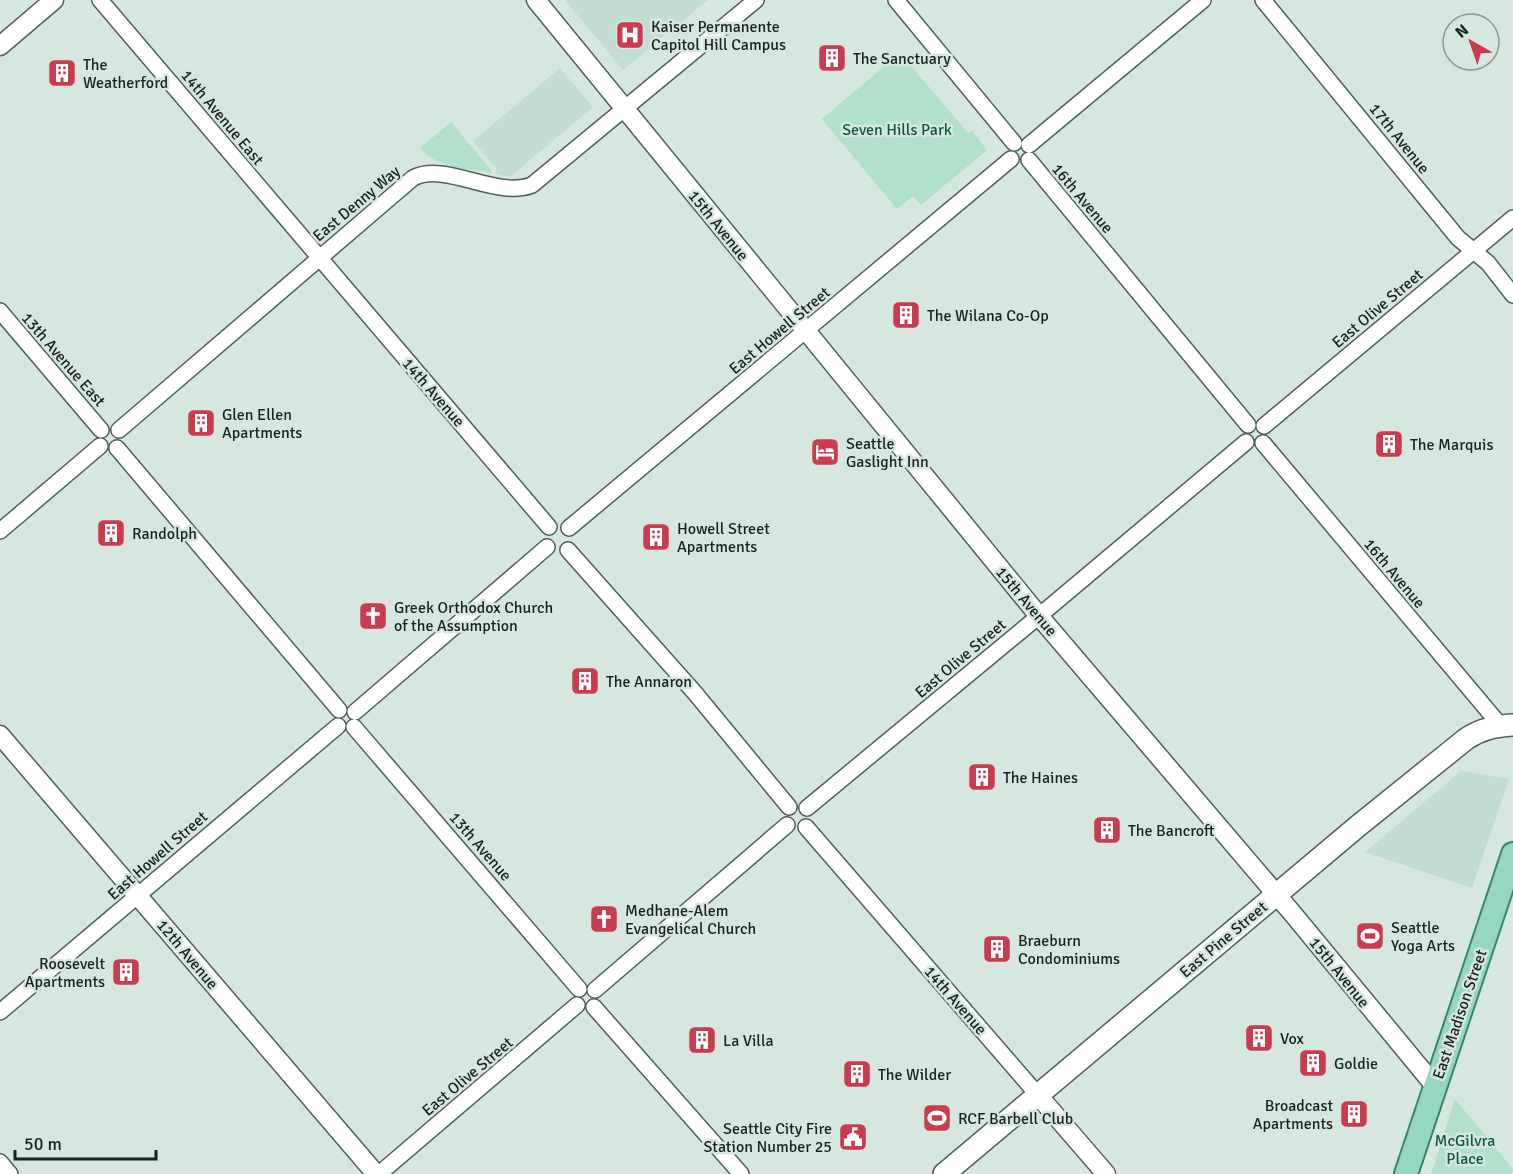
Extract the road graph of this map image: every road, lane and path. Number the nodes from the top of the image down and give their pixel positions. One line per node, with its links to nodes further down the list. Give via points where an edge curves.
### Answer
1 (54, 0): 8 (street)
2 (100, 0): 13 (street, 14th Avenue East)
3 (536, 0): 9 (street, 15th Avenue)
4 (756, 0): 9 (street, East Denny Way)
5 (896, 0): 10 (street, 16th Avenue)
6 (1203, 0): 10 (street)
7 (1263, 0): 12 (street, 17th Avenue, via 1458,238)
8 (0, 46)
9 (626, 110): 13 (street, East Denny Way, via 539,182 525,188 511,189 434,173 418,175); 16 (street, 15th Avenue)
10 (1024, 149): 16 (street, East Howell Street, via 1009,150 1011,159); 17 (street, 16th Avenue)
11 (1513, 218): 12 (street, East Olive Street)
12 (1474, 251): 14 (street, 17th Avenue); 18 (street, East Olive Street)
13 (319, 258): 20 (street, East Denny Way); 25 (street, 14th Avenue)
14 (1513, 295)
15 (0, 311): 19 (street, 13th Avenue East)
16 (806, 331): 26 (street, East Howell Street); 30 (street, 15th Avenue)
17 (1248, 425): 18 (street); 21 (street, via 1243,433)
18 (1264, 426): 22 (street, via 1267,435)
19 (101, 430): 20 (street, via 109,426); 23 (street)
20 (118, 430): 24 (street, via 122,440)
21 (1246, 442): 22 (street, via 1254,446); 30 (street, East Olive Street)
22 (1263, 443): 33 (street, 16th Avenue)
23 (100, 446): 24 (street, via 108,451); 27 (street)
24 (117, 448): 31 (street)
25 (549, 527): 26 (street, via 560,523); 28 (street, via 543,539)
26 (569, 528): 29 (street, via 573,537)
27 (0, 531)
28 (547, 547): 29 (street, via 559,553); 32 (street)
29 (568, 549): 35 (street)
30 (1039, 616): 36 (street, East Olive Street); 40 (street, 15th Avenue)
31 (339, 718): 32 (street, via 345,730); 41 (street, East Howell Street)
32 (355, 719): 42 (street, 13th Avenue)
33 (1507, 725): 40 (main road, East Pine Street, via 1479,731 1466,739)
34 (0, 735): 41 (street, 12th Avenue)
35 (789, 807): 36 (street, via 798,804); 37 (street, via 784,817)
36 (807, 808): 38 (street, via 811,818)
37 (787, 825): 38 (street, via 795,830); 43 (street)
38 (806, 827): 48 (street, 14th Avenue)
39 (1513, 854): 47 (main road, East Madison Street)
40 (1276, 895): 47 (street, 15th Avenue); 48 (main road, East Pine Street)
41 (138, 896): 46 (street, East Howell Street); 51 (street, 12th Avenue)
42 (579, 989): 43 (street, via 588,986); 44 (street)
43 (595, 990): 45 (street, via 598,1000)
44 (577, 1005): 45 (street, via 587,1010); 51 (street, East Olive Street)
45 (594, 1007): 52 (street)
46 (0, 1012)
47 (1435, 1086): 55 (main road, East Madison Street)
48 (1038, 1094): 53 (main road, East Pine Street); 54 (street, 14th Avenue)
49 (0, 1162): 50 (street)
50 (10, 1174)
51 (378, 1174)
52 (741, 1174)
53 (944, 1174)
54 (1106, 1174)
55 (1406, 1174)

